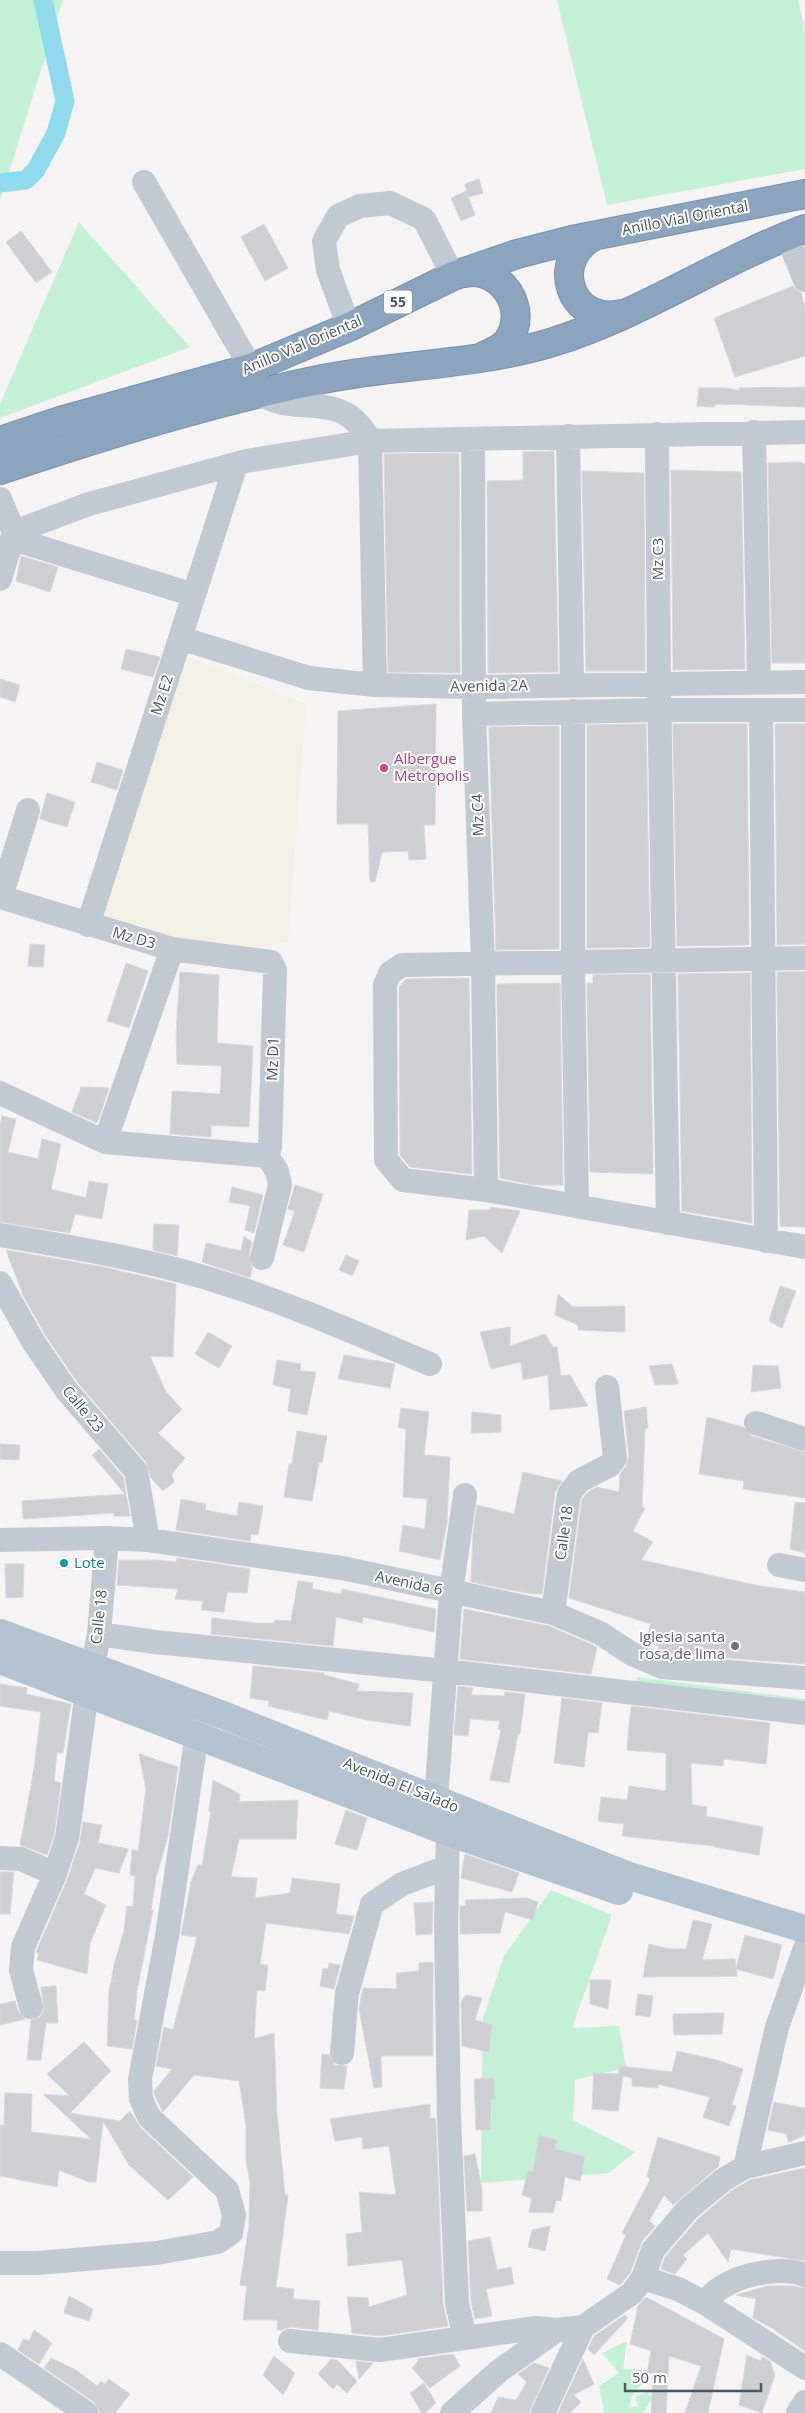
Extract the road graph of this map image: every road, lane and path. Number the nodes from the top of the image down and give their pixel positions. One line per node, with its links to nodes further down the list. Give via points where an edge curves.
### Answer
1 (144, 182): 10 (street)
2 (805, 194): 4 (highway, Anillo Vial Oriental / 55)
3 (796, 232): 6 (street); 7 (highway, Anillo Vial Oriental / 55)
4 (596, 235): 5 (highway, Anillo Vial Oriental / 55, via 526,251); 7 (highway, via 580,245 571,260 568,269 570,288 588,309 605,315)
5 (453, 276): 8 (highway, Anillo Vial Oriental / 55); 8 (street, via 424,218 390,203 360,206 338,216 324,240 328,270); 9 (highway, via 473,271 493,277 508,291 513,301 515,322 507,341 499,349)
6 (805, 280)
7 (624, 313): 9 (highway, Anillo Vial Oriental / 55, via 552,342)
8 (348, 327): 10 (highway, Anillo Vial Oriental / 55)
9 (480, 358): 10 (highway, Anillo Vial Oriental / 55, via 325,379)
10 (255, 381): 16 (highway, Anillo Vial Oriental / 55, via 60,421); 17 (street, via 268,400 326,405 353,418); 19 (highway, Anillo Vial Oriental / 55)
11 (754, 432): 12 (street); 13 (street); 25 (street)
12 (805, 432)
13 (657, 434): 14 (street); 27 (street, Mz C3)
14 (568, 436): 15 (street); 28 (street)
15 (473, 439): 17 (street); 30 (street, Mz C4)
16 (0, 441)
17 (370, 441): 18 (street); 29 (street)
18 (236, 464): 21 (street, via 89,504); 23 (street, Mz E2)
19 (0, 470)
20 (0, 500): 21 (street)
21 (13, 536): 22 (street); 23 (street)
22 (0, 579)
23 (194, 595): 24 (street, Mz E2)
24 (180, 638): 29 (street, Avenida 2A, via 309,678); 38 (street, Mz E2)
25 (759, 681): 26 (street, Avenida 2A); 27 (street, Avenida 2A)
26 (805, 682)
27 (659, 683): 28 (street, Avenida 2A); 31 (street, Mz C3)
28 (572, 684): 30 (street, Avenida 2A)
29 (375, 685): 30 (street, Avenida 2A)
30 (474, 687): 35 (street, Mz C4)
31 (659, 710): 32 (street, Avenida 2A); 34 (street, Avenida 2A); 42 (street, Mz C3)
32 (761, 710): 33 (street, Avenida 2A); 41 (street)
33 (805, 710)
34 (573, 711): 35 (street, Avenida 2A); 45 (street)
35 (474, 714): 44 (street, Mz C4)
36 (28, 810): 37 (street)
37 (1, 897): 38 (street, Mz D3)
38 (88, 925): 39 (street, Mz D3)
39 (172, 949): 43 (street, Mz D3); 47 (street)
40 (805, 958): 41 (street)
41 (762, 959): 42 (street); 53 (street)
42 (663, 960): 45 (street); 51 (street, Mz C3)
43 (271, 962): 48 (street, Mz D1, via 275,970 270,1147)
44 (483, 963): 45 (street); 49 (street, Mz C4); 49 (street, via 402,965 390,973 385,985 386,1160 402,1180)
45 (573, 963): 50 (street)
46 (0, 1093): 47 (street)
47 (105, 1142): 48 (street)
48 (267, 1156): 55 (street, via 277,1171 280,1185)
49 (486, 1190): 50 (street)
50 (577, 1206): 51 (street)
51 (668, 1223): 53 (street)
52 (0, 1235): 57 (street, via 148,1264 224,1283)
53 (766, 1241): 54 (street)
54 (805, 1247)
55 (262, 1258)
56 (0, 1283): 64 (street, Calle 23, via 34,1343 67,1391 136,1471)
57 (430, 1364)
58 (607, 1387): 68 (street, Calle 18, via 615,1458 610,1465 579,1481 569,1494)
59 (756, 1423): 60 (street)
60 (805, 1439)
61 (465, 1495): 67 (street)
62 (107, 1538): 63 (street, Avenida 6); 64 (street, Avenida 6); 70 (street, Calle 18)
63 (0, 1540)
64 (148, 1540): 67 (street, Avenida 6, via 342,1568)
65 (779, 1565): 66 (street)
66 (805, 1570)
67 (452, 1592): 68 (street, Avenida 6); 73 (street)
68 (553, 1613): 71 (street, Avenida 6, via 600,1633)
69 (0, 1633): 75 (main road, Avenida El Salado)
70 (99, 1634): 73 (street); 75 (street, Calle 18)
71 (632, 1654): 74 (street, Avenida 6, via 662,1666); 76 (street)
72 (0, 1660): 75 (main road, Avenida El Salado)
73 (446, 1671): 76 (street); 79 (street)
74 (805, 1678)
75 (90, 1679): 78 (main road, Avenida El Salado); 79 (main road, Avenida El Salado); 83 (street, Calle 18, via 67,1838)
76 (628, 1693): 77 (street)
77 (805, 1713)
78 (197, 1734): 80 (main road, Avenida El Salado); 90 (street, via 167,1936 140,2079 141,2098 149,2117 227,2190 234,2215 231,2233 218,2242 157,2253)
79 (436, 1799): 84 (main road, Avenida El Salado, via 629,1876)
80 (448, 1832): 82 (street); 85 (main road, Avenida El Salado, via 639,1898)
81 (0, 1858): 83 (street, via 21,1859)
82 (447, 1867): 87 (street, via 402,1884 372,1904 347,1993); 96 (street, via 449,2118 457,2303)
83 (55, 1874): 86 (street, Calle 18, via 23,1947 21,1970)
84 (805, 1929)
85 (805, 1948): 89 (street, via 777,2027)
86 (31, 2007)
87 (342, 2053)
88 (805, 2154): 89 (street)
89 (745, 2167): 92 (street, via 722,2180 688,2209 653,2250)
90 (0, 2263)
91 (805, 2275): 93 (street, via 770,2270 719,2288)
92 (643, 2278): 93 (street, via 678,2289); 94 (street, via 632,2293)
93 (705, 2303): 99 (street)
94 (583, 2327): 95 (street); 103 (street)
95 (557, 2330): 96 (street, via 536,2328); 102 (street, via 499,2371)
96 (464, 2338): 97 (street, via 380,2350)
97 (290, 2341)
98 (0, 2354): 101 (street)
99 (805, 2368)
100 (805, 2402): 104 (street)
101 (86, 2413)
102 (452, 2413)
103 (543, 2413)
104 (798, 2413)

